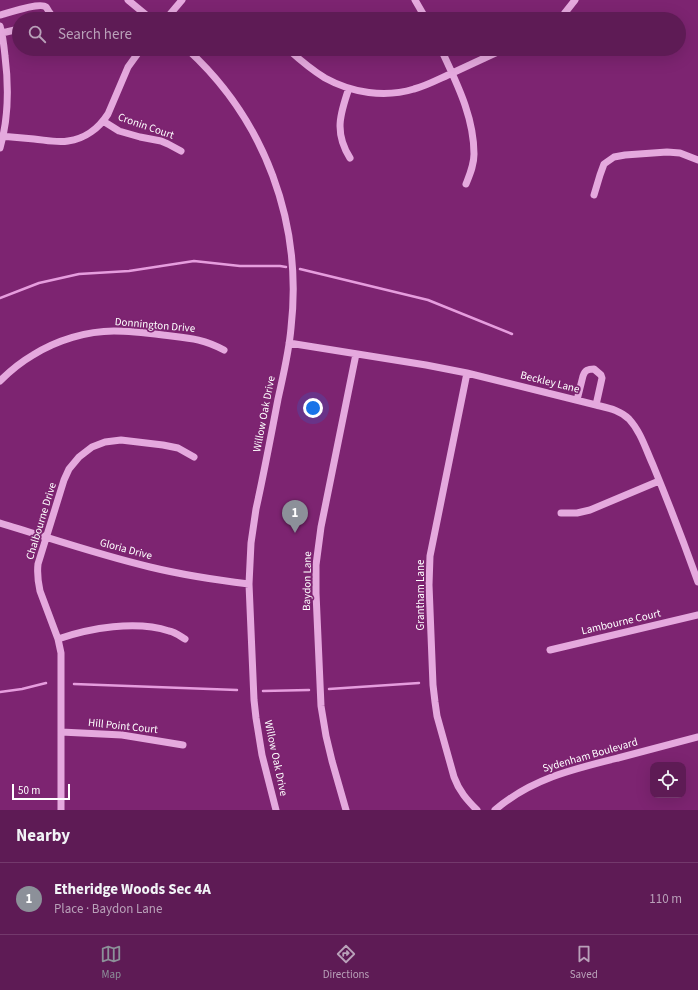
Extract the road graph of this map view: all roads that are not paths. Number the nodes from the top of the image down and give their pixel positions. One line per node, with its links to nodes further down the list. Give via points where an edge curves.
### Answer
1 (128, 0): 8 (street)
2 (182, 0): 9 (street)
3 (415, 0): 10 (street)
4 (574, 0): 11 (street)
5 (12, 12): 7 (street, via 42,6 47,7)
6 (12, 12): 12 (street)
7 (50, 12)
8 (143, 12)
9 (172, 12)
10 (422, 12)
11 (565, 12)
12 (0, 15)
13 (1, 29): 14 (street); 23 (street, via 8,82 6,120)
14 (12, 29)
15 (137, 56): 22 (street, via 128,67)
16 (194, 56): 30 (street, Willow Oak Drive, via 216,78 238,107 263,151 276,185 288,228 293,268)
17 (296, 56): 21 (street, via 326,78)
18 (444, 56): 20 (street)
19 (489, 56): 20 (street)
20 (452, 73): 21 (street, via 408,91 378,93); 28 (street, via 464,101 472,132 474,159)
21 (349, 88): 26 (street, via 342,107 340,131 343,146)
22 (104, 121): 23 (street, via 82,137 68,141); 25 (street, Cronin Court, via 119,131 161,141)
23 (2, 136): 24 (street)
24 (0, 148)
25 (180, 151)
26 (350, 158)
27 (698, 160): 29 (street, via 680,153 667,152 614,157 604,164)
28 (466, 184)
29 (594, 195)
30 (290, 343): 32 (street, Beckley Lane); 43 (street, Willow Oak Drive, via 253,529)
31 (224, 350): 34 (street, Donnington Drive, via 196,339 136,332 102,332 66,340 46,348 16,367)
32 (356, 354): 33 (street, Beckley Lane); 53 (street, Baydon Lane, via 321,527 316,565 322,706 326,736)
33 (467, 373): 35 (street, Beckley Lane); 54 (street, Grantham Lane, via 430,556 429,585 433,685 437,716 457,786)
34 (0, 381)
35 (577, 400): 36 (street, Beckley Lane); 36 (street, via 586,370 594,369 602,378)
36 (596, 405): 38 (street, Beckley Lane, via 622,413 634,424)
37 (194, 457): 41 (street, Chalbourne Drive, via 174,447 121,440 92,447 69,469)
38 (659, 481): 39 (street, via 590,510); 42 (street, Beckley Lane)
39 (561, 513)
40 (0, 523): 41 (street, Gloria Drive)
41 (46, 537): 43 (street, Gloria Drive, via 151,567 190,576); 45 (street, Chalbourne Drive, via 38,564 38,584)
42 (698, 582)
43 (249, 584): 52 (street, Willow Oak Drive, via 256,718)
44 (698, 615): 47 (street, Lambourne Court)
45 (58, 639): 46 (street, via 86,631 132,626 162,629); 48 (street, Chalbourne Drive, via 61,653)
46 (186, 639)
47 (550, 650)
48 (61, 732): 50 (street, Hill Point Court, via 122,735); 51 (street, Chalbourne Drive)
49 (698, 737): 55 (street, Sydenham Boulevard, via 555,775 530,786)
50 (183, 745)
51 (61, 810)
52 (276, 810)
53 (346, 810)
54 (477, 810)
55 (495, 810)

